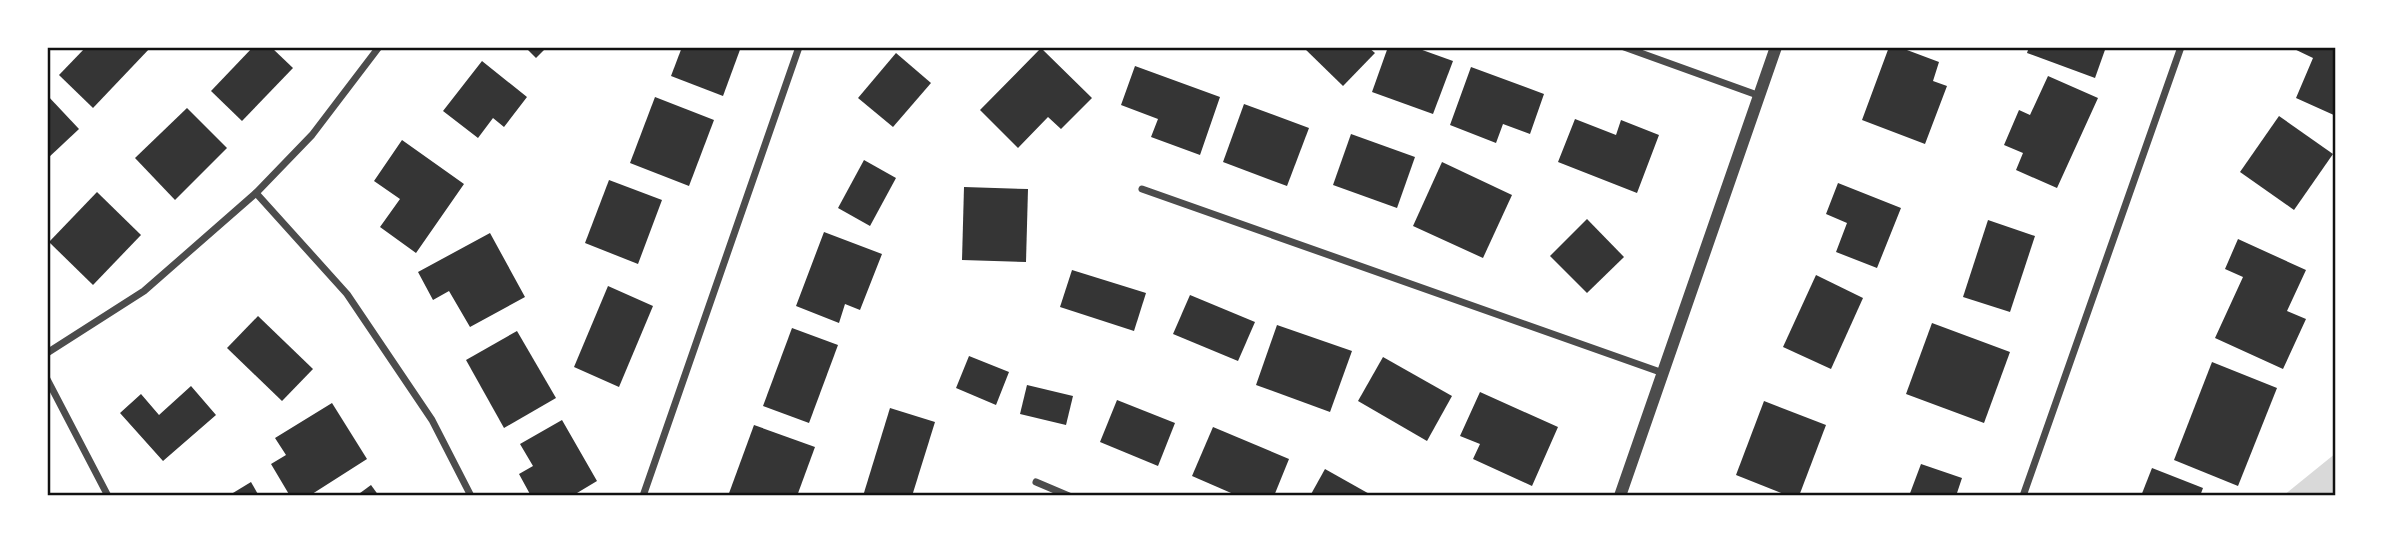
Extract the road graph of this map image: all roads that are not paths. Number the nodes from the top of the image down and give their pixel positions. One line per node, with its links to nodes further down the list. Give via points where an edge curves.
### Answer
1 (379, 47): 8 (street, via 312,135)
2 (799, 47): 15 (street)
3 (1624, 47): 6 (street)
4 (1776, 47): 6 (street)
5 (2181, 47): 18 (street)
6 (1760, 96): 10 (street)
7 (1142, 189): 10 (street)
8 (256, 193): 9 (street, via 144,291); 14 (street, via 347,295 432,420)
9 (47, 353)
10 (1663, 373): 17 (street)
11 (47, 379): 13 (street)
12 (1036, 482): 16 (street)
13 (108, 496)
14 (471, 496)
15 (643, 496)
16 (1069, 496)
17 (1620, 496)
18 (2023, 496)

